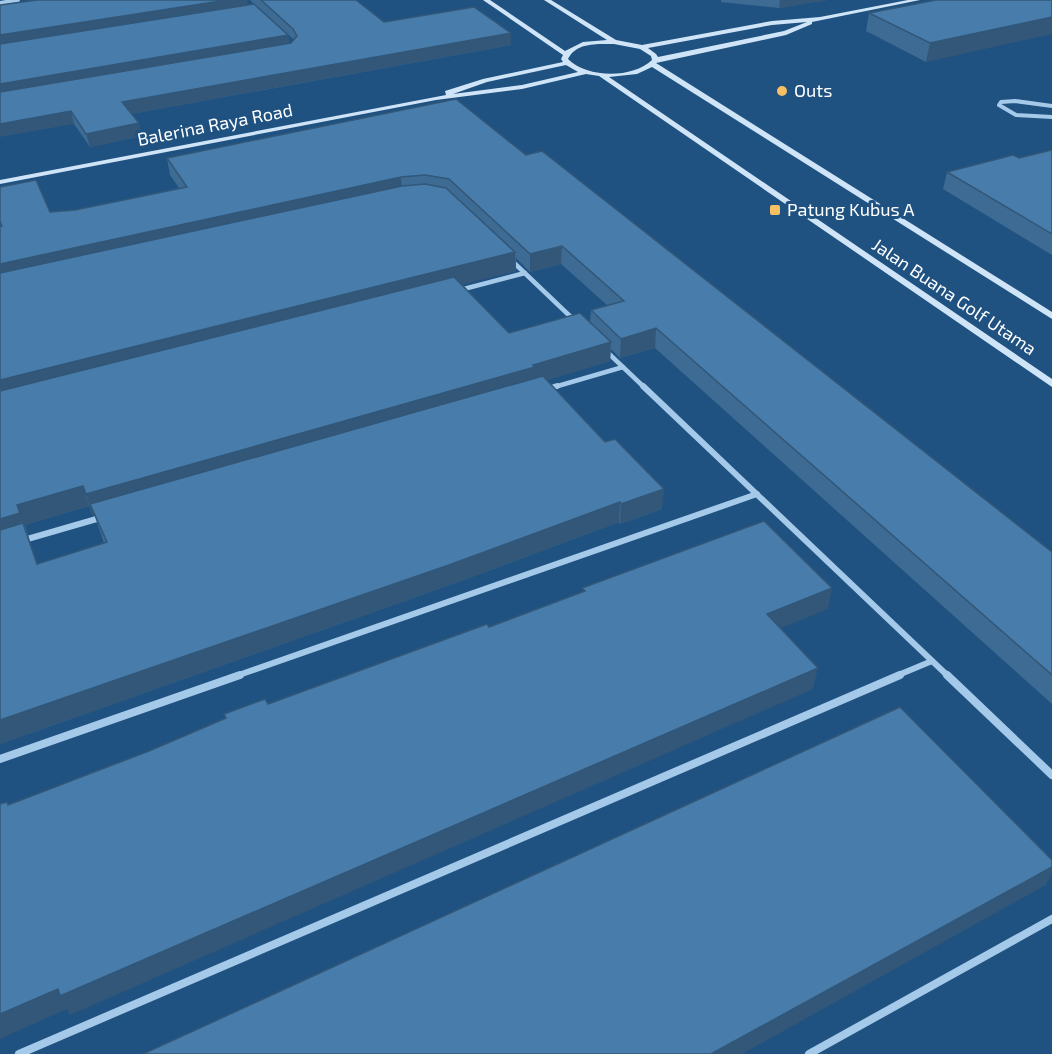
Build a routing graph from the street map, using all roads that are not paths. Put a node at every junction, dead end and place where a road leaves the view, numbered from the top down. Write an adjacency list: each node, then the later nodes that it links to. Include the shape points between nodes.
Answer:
1 (18, 0): 5 (street)
2 (486, 0): 9 (main road)
3 (547, 0): 7 (main road)
4 (917, 0): 6 (main road)
5 (0, 3)
6 (820, 19): 8 (main road, via 772,23); 10 (main road, via 786,33)
7 (614, 42): 8 (main road); 9 (main road, Balerina Raya Road, via 577,46)
8 (642, 47): 10 (main road, Jalan Buana Golf Utama, via 654,55)
9 (566, 59): 11 (main road); 13 (main road, Balerina Raya Road, via 485,80)
10 (654, 62): 12 (main road, via 646,69 626,74); 20 (main road, Jalan Buana Golf Utama)
11 (586, 72): 12 (main road); 13 (main road, Balerina Raya Road, via 522,87)
12 (600, 74): 24 (main road, Jalan Buana Golf Utama)
13 (436, 98): 16 (main road, Balerina Raya Road)
14 (1052, 106): 15 (street, via 1015,101 999,105 1011,113)
15 (1052, 117)
16 (0, 182)
17 (508, 257): 18 (street)
18 (525, 273): 19 (street); 21 (street)
19 (456, 291)
20 (1052, 316)
21 (582, 328)
22 (599, 344): 23 (street)
23 (623, 367): 25 (street); 26 (street)
24 (1052, 384)
25 (544, 390)
26 (757, 494): 29 (street); 30 (street)
27 (102, 517): 28 (street)
28 (11, 543)
29 (932, 661): 31 (street); 33 (street)
30 (0, 759)
31 (1052, 775)
32 (1052, 919): 34 (street)
33 (19, 1054)
34 (809, 1054)

